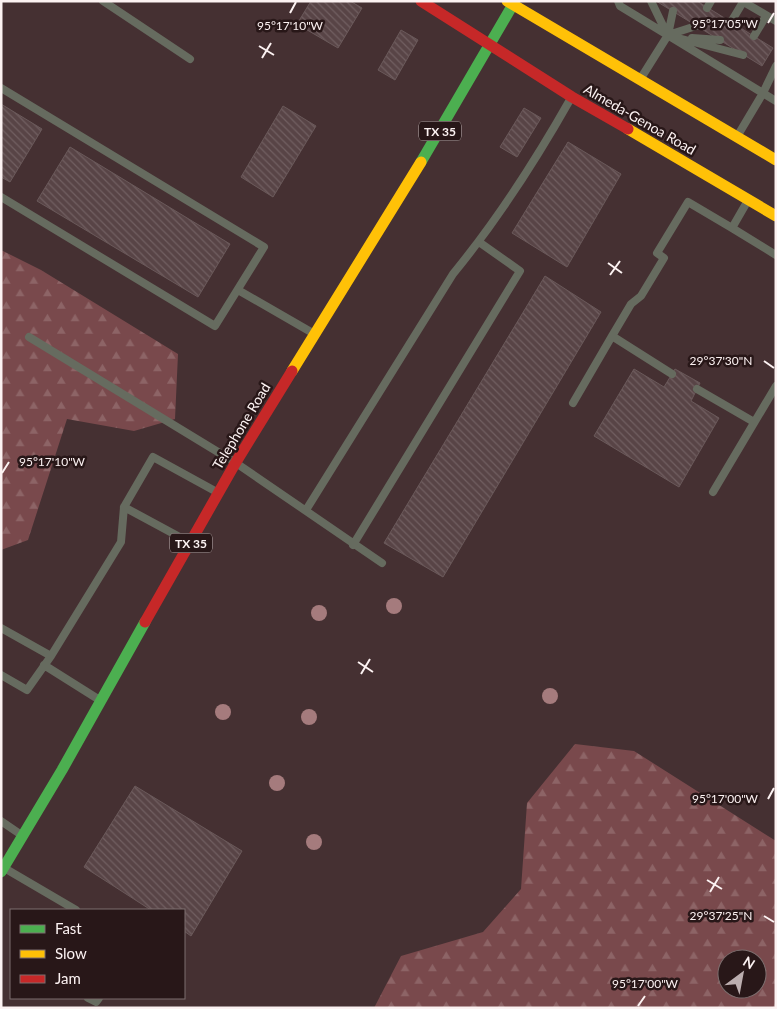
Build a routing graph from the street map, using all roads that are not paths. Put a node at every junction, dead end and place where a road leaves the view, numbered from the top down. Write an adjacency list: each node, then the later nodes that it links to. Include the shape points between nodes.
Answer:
1 (103, 1): 17 (lane)
2 (421, 1): 15 (main road, Almeda-Genoa Road)
3 (618, 1): 12 (lane, via 620,6)
4 (651, 1): 12 (lane)
5 (512, 2): 15 (main road, Telephone Road / TX 35); 19 (main road)
6 (743, 2): 8 (lane); 10 (lane)
7 (672, 11): 12 (lane)
8 (766, 16): 9 (lane); 13 (lane)
9 (776, 21)
10 (731, 22)
11 (696, 26): 12 (lane)
12 (668, 35): 14 (lane); 16 (lane); 19 (lane); 21 (lane)
13 (754, 36)
14 (720, 40)
15 (491, 44): 22 (main road, Almeda-Genoa Road); 33 (main road, Telephone Road / TX 35)
16 (743, 55)
17 (190, 59)
18 (776, 66): 21 (lane)
19 (640, 80): 24 (main road)
20 (1, 88): 32 (lane, via 264,247)
21 (763, 93): 23 (lane); 24 (lane)
22 (572, 97): 27 (main road, Almeda-Genoa Road); 30 (lane)
23 (776, 101)
24 (737, 137): 25 (main road)
25 (776, 160)
26 (1, 197): 32 (lane, via 214,326)
27 (748, 200): 28 (main road, Almeda-Genoa Road); 29 (lane)
28 (776, 216)
29 (732, 228): 31 (lane); 34 (lane, via 688,202 657,253 664,258 642,296 632,304)
30 (479, 242): 45 (lane, via 453,274); 47 (lane, via 520,270)
31 (776, 255)
32 (238, 290): 33 (lane)
33 (315, 334): 41 (main road, Telephone Road / TX 35)
34 (612, 336): 36 (lane); 39 (lane)
35 (29, 337): 41 (lane)
36 (672, 374)
37 (776, 386): 40 (lane)
38 (697, 389): 40 (lane)
39 (573, 403)
40 (754, 422): 42 (lane)
41 (236, 463): 43 (main road, Telephone Road / TX 35); 45 (lane)
42 (712, 492)
43 (219, 493): 44 (lane, via 152,457); 46 (main road, Telephone Road / TX 35)
44 (124, 507): 46 (lane); 50 (lane, via 121,542)
45 (306, 510): 47 (lane)
46 (191, 543): 53 (main road, Telephone Road / TX 35)
47 (353, 545): 48 (lane)
48 (382, 563)
49 (1, 628): 50 (lane)
50 (51, 656): 51 (lane)
51 (44, 665): 52 (lane, via 27,690); 53 (lane)
52 (1, 675)
53 (102, 702): 55 (main road, Telephone Road / TX 35)
54 (1, 821): 55 (lane)
55 (22, 835): 56 (main road, Telephone Road / TX 35)
56 (3, 870): 57 (lane)
57 (67, 908)

